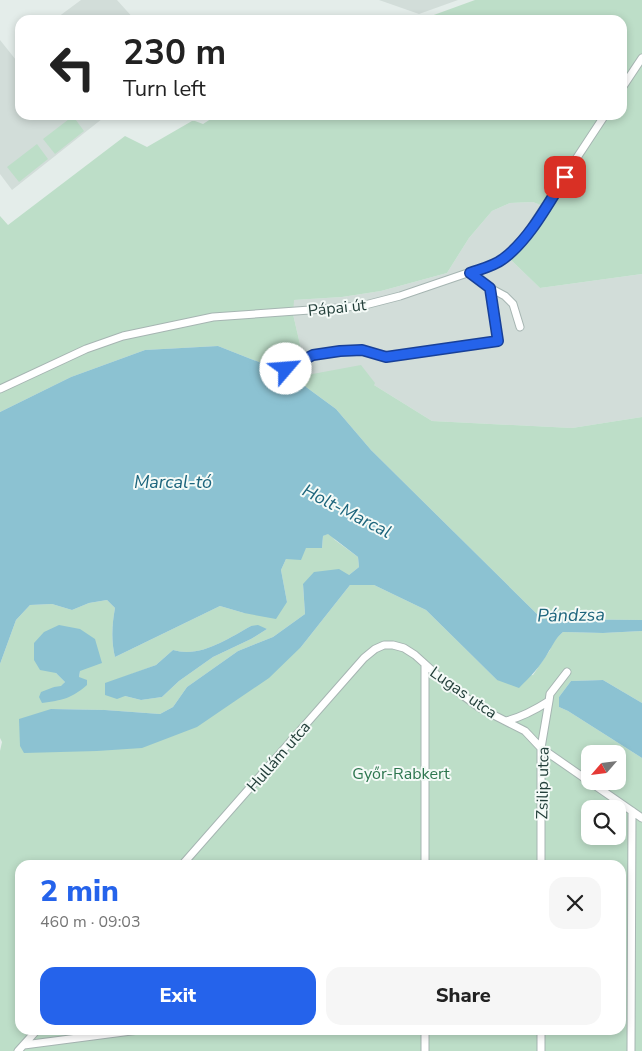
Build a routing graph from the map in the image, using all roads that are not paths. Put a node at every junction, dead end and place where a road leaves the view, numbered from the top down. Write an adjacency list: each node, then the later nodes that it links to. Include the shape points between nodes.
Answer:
1 (642, 58): 2 (street)
2 (627, 80)
3 (602, 120): 4 (street, Pápai út, via 513,251 501,260)
4 (470, 273): 5 (street); 8 (street, Pápai út, via 366,305 213,317 123,336 86,349)
5 (490, 288): 6 (street, via 513,304); 7 (street, via 498,341 386,357 362,350 340,351 313,355)
6 (520, 326)
7 (286, 369)
8 (0, 389)
9 (375, 649): 10 (street, Lugas utca, via 393,645 404,648); 17 (street, Hullám utca)
10 (425, 665): 13 (street, Lugas utca, via 474,704); 18 (street)
11 (567, 672): 12 (street, via 550,694)
12 (549, 702): 13 (street, Lugas utca, via 520,718); 14 (street, Zsilip utca)
13 (505, 721): 14 (street, via 525,731)
14 (541, 748): 15 (street); 19 (street, Zsilip utca)
15 (632, 811): 16 (street); 28 (street)
16 (642, 818)
17 (186, 860)
18 (425, 860)
19 (541, 860)
20 (33, 1035): 24 (street)
21 (101, 1035): 24 (street)
22 (425, 1035): 26 (street)
23 (541, 1035): 27 (street)
24 (24, 1045): 25 (street)
25 (18, 1051)
26 (425, 1051)
27 (541, 1051)
28 (631, 1051)

